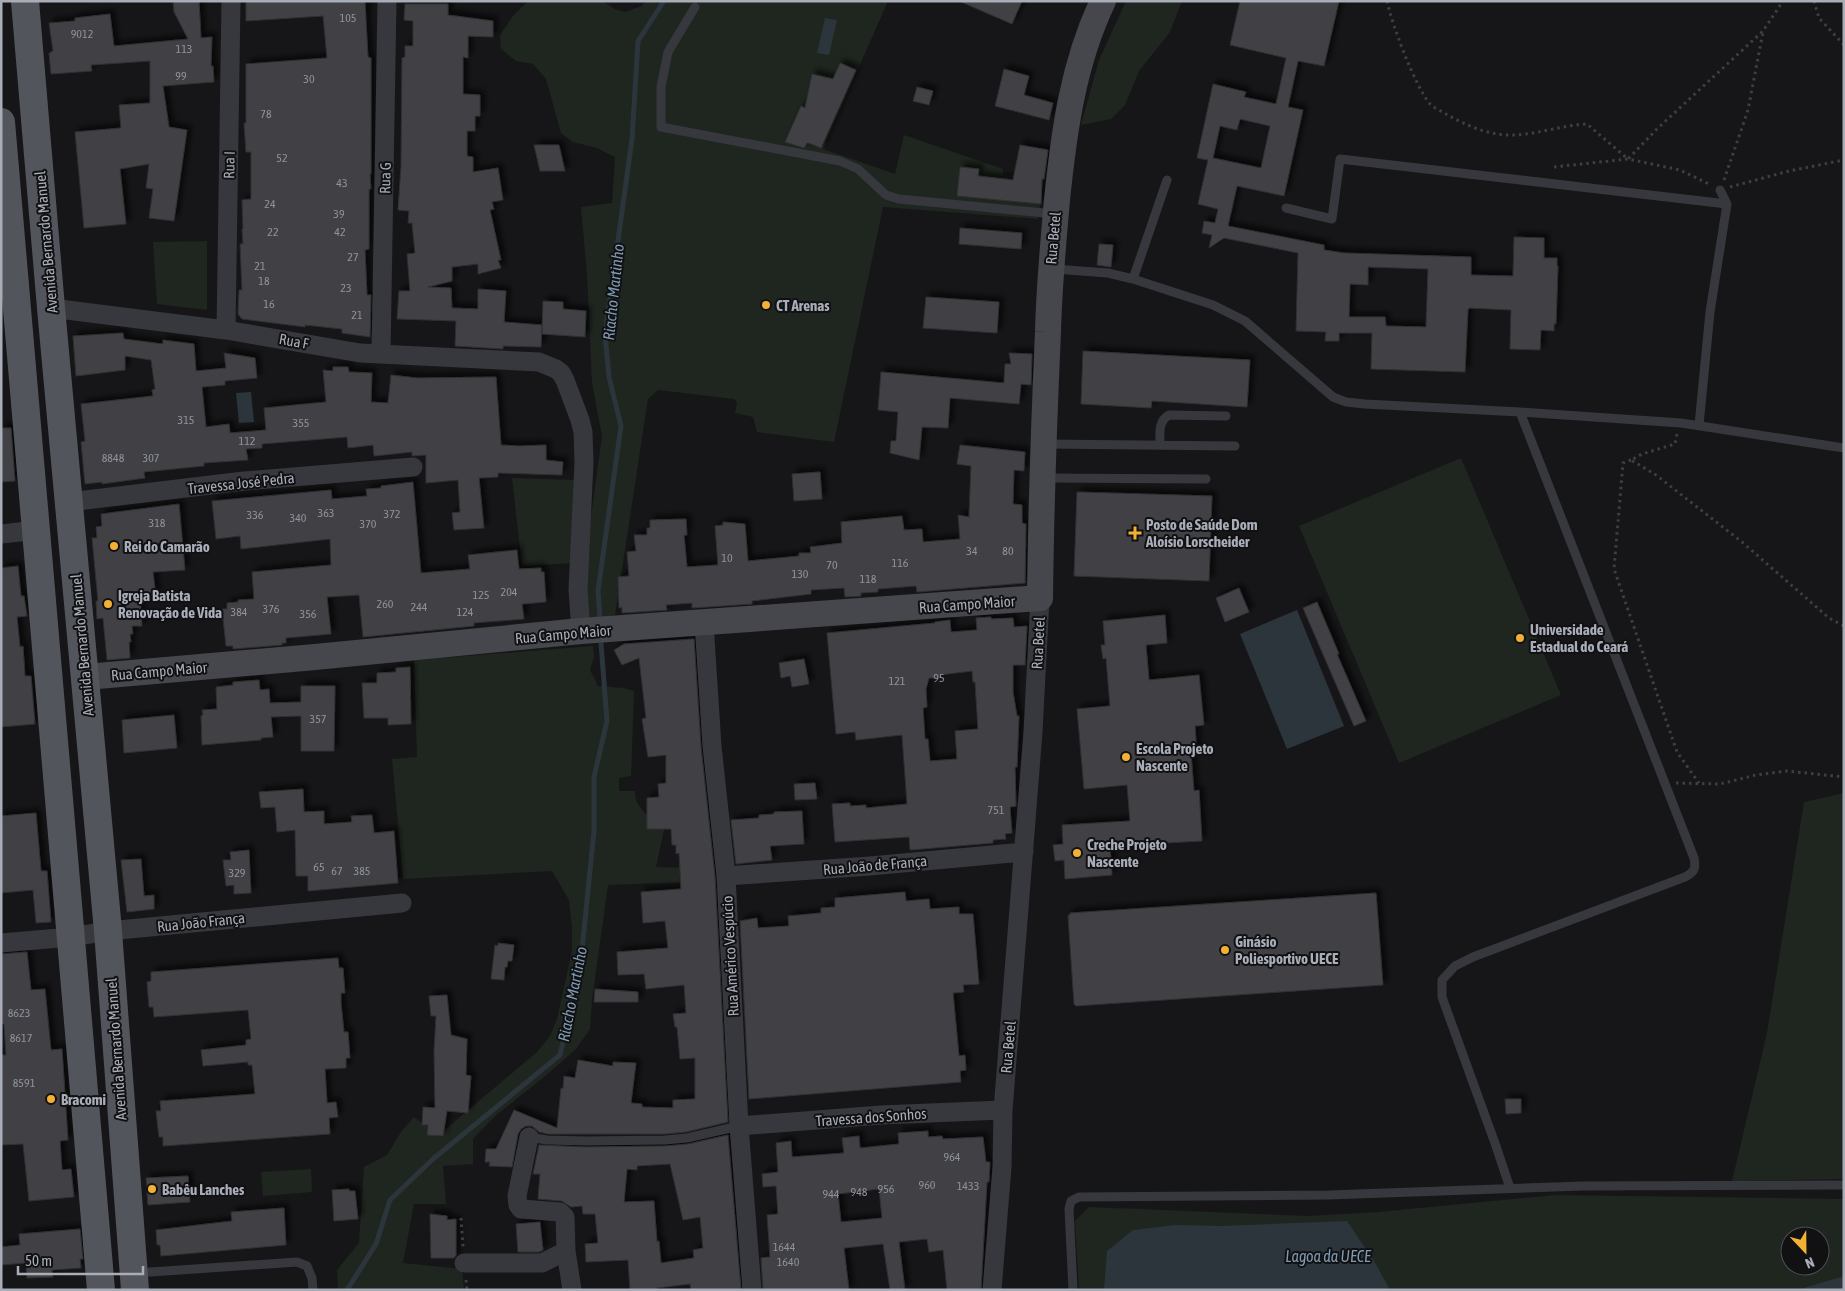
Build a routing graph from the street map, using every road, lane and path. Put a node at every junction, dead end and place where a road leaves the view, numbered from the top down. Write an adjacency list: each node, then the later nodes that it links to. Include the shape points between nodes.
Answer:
1 (25, 1): 23 (main road, Avenida Bernardo Manuel)
2 (231, 1): 24 (street, Rua I)
3 (388, 1): 25 (street, Rua G)
4 (1103, 1): 20 (street, Rua Betel, via 1074,81)
5 (1387, 1): 13 (path, via 1412,69 1431,106 1470,127 1493,134 1515,135 1587,124)
6 (1783, 1): 9 (path)
7 (1814, 1): 10 (path, via 1819,18)
8 (695, 8): 20 (lane, via 668,52 661,87 661,127 840,161 858,169 886,195 899,198)
9 (1763, 31): 13 (path); 17 (path, via 1748,110)
10 (1844, 45)
11 (1, 122): 12 (main road)
12 (2, 128): 39 (main road)
13 (1628, 159): 15 (path); 17 (path, via 1680,170)
14 (1844, 160): 17 (path)
15 (1554, 167)
16 (1167, 180): 22 (lane)
17 (1720, 190): 18 (lane)
18 (1727, 204): 19 (lane, via 1340,159 1332,219); 29 (lane, via 1710,312)
19 (1286, 208)
20 (1056, 214): 21 (street, Rua Betel)
21 (1050, 269): 22 (lane, via 1108,273); 30 (street, Rua Betel)
22 (1133, 279): 26 (lane, via 1213,305 1245,321 1333,397 1346,402)
23 (51, 308): 24 (street, Rua F); 38 (main road, Avenida Bernardo Manuel)
24 (226, 330): 25 (street, Rua F)
25 (381, 354): 44 (street, Rua F, via 539,362 561,373 583,432 578,590)
26 (1520, 412): 28 (lane); 47 (lane)
27 (1226, 416): 31 (lane, via 1164,418)
28 (1680, 423): 29 (lane); 34 (path, via 1674,444)
29 (1700, 425): 33 (lane)
30 (1043, 444): 31 (lane); 36 (street, Rua Betel)
31 (1160, 444): 32 (lane)
32 (1235, 446)
33 (1844, 448)
34 (1631, 460): 43 (path, via 1664,481 1742,542 1829,618); 48 (path, via 1623,463 1614,570 1678,752)
35 (413, 467): 38 (street, Travessa José Pedra, via 244,481)
36 (1042, 478): 37 (lane); 41 (street, Rua Betel)
37 (1206, 479)
38 (68, 502): 45 (main road, Avenida Bernardo Manuel)
39 (37, 530): 40 (street); 53 (main road)
40 (1, 534)
41 (1040, 598): 42 (street, Rua Campo Maior); 49 (street, Rua Betel)
42 (704, 624): 44 (street, Rua Campo Maior); 50 (street, Rua Américo Vespúcio, via 712,746)
43 (1844, 626)
44 (581, 632): 45 (street, Rua Campo Maior)
45 (86, 677): 52 (main road, Avenida Bernardo Manuel)
46 (1844, 777): 48 (path, via 1786,771 1720,784)
47 (1665, 782): 48 (path); 61 (lane, via 1694,858 1696,867 1693,873 1473,957 1455,966 1442,980 1442,997)
48 (1699, 783)
49 (1024, 852): 50 (street, Rua João de França); 57 (street, Rua Betel)
50 (726, 876): 58 (street, Rua Américo Vespúcio)
51 (402, 903): 52 (street, Rua João França)
52 (108, 931): 53 (street, Rua João França); 55 (main road, Avenida Bernardo Manuel)
53 (71, 938): 54 (street, Rua João França); 56 (main road)
54 (1, 943)
55 (118, 1080): 56 (main road); 64 (main road, Avenida Bernardo Manuel)
56 (84, 1083): 65 (main road)
57 (1003, 1110): 58 (street, Travessa dos Sonhos); 69 (street, Rua Betel)
58 (739, 1126): 59 (lane, via 665,1140 586,1141); 68 (street, Rua Américo Vespúcio)
59 (529, 1137): 62 (street, via 518,1205 521,1209 560,1212 566,1220)
60 (1844, 1185): 61 (lane)
61 (1510, 1188): 70 (lane, via 1329,1195 1079,1197 1071,1201 1069,1209)
62 (566, 1251): 63 (street, via 542,1263); 67 (street)
63 (464, 1263)
64 (135, 1282): 66 (lane, via 297,1262 307,1266)
65 (101, 1290)
66 (313, 1290)
67 (572, 1290)
68 (752, 1290)
69 (992, 1290)
70 (1073, 1290)

